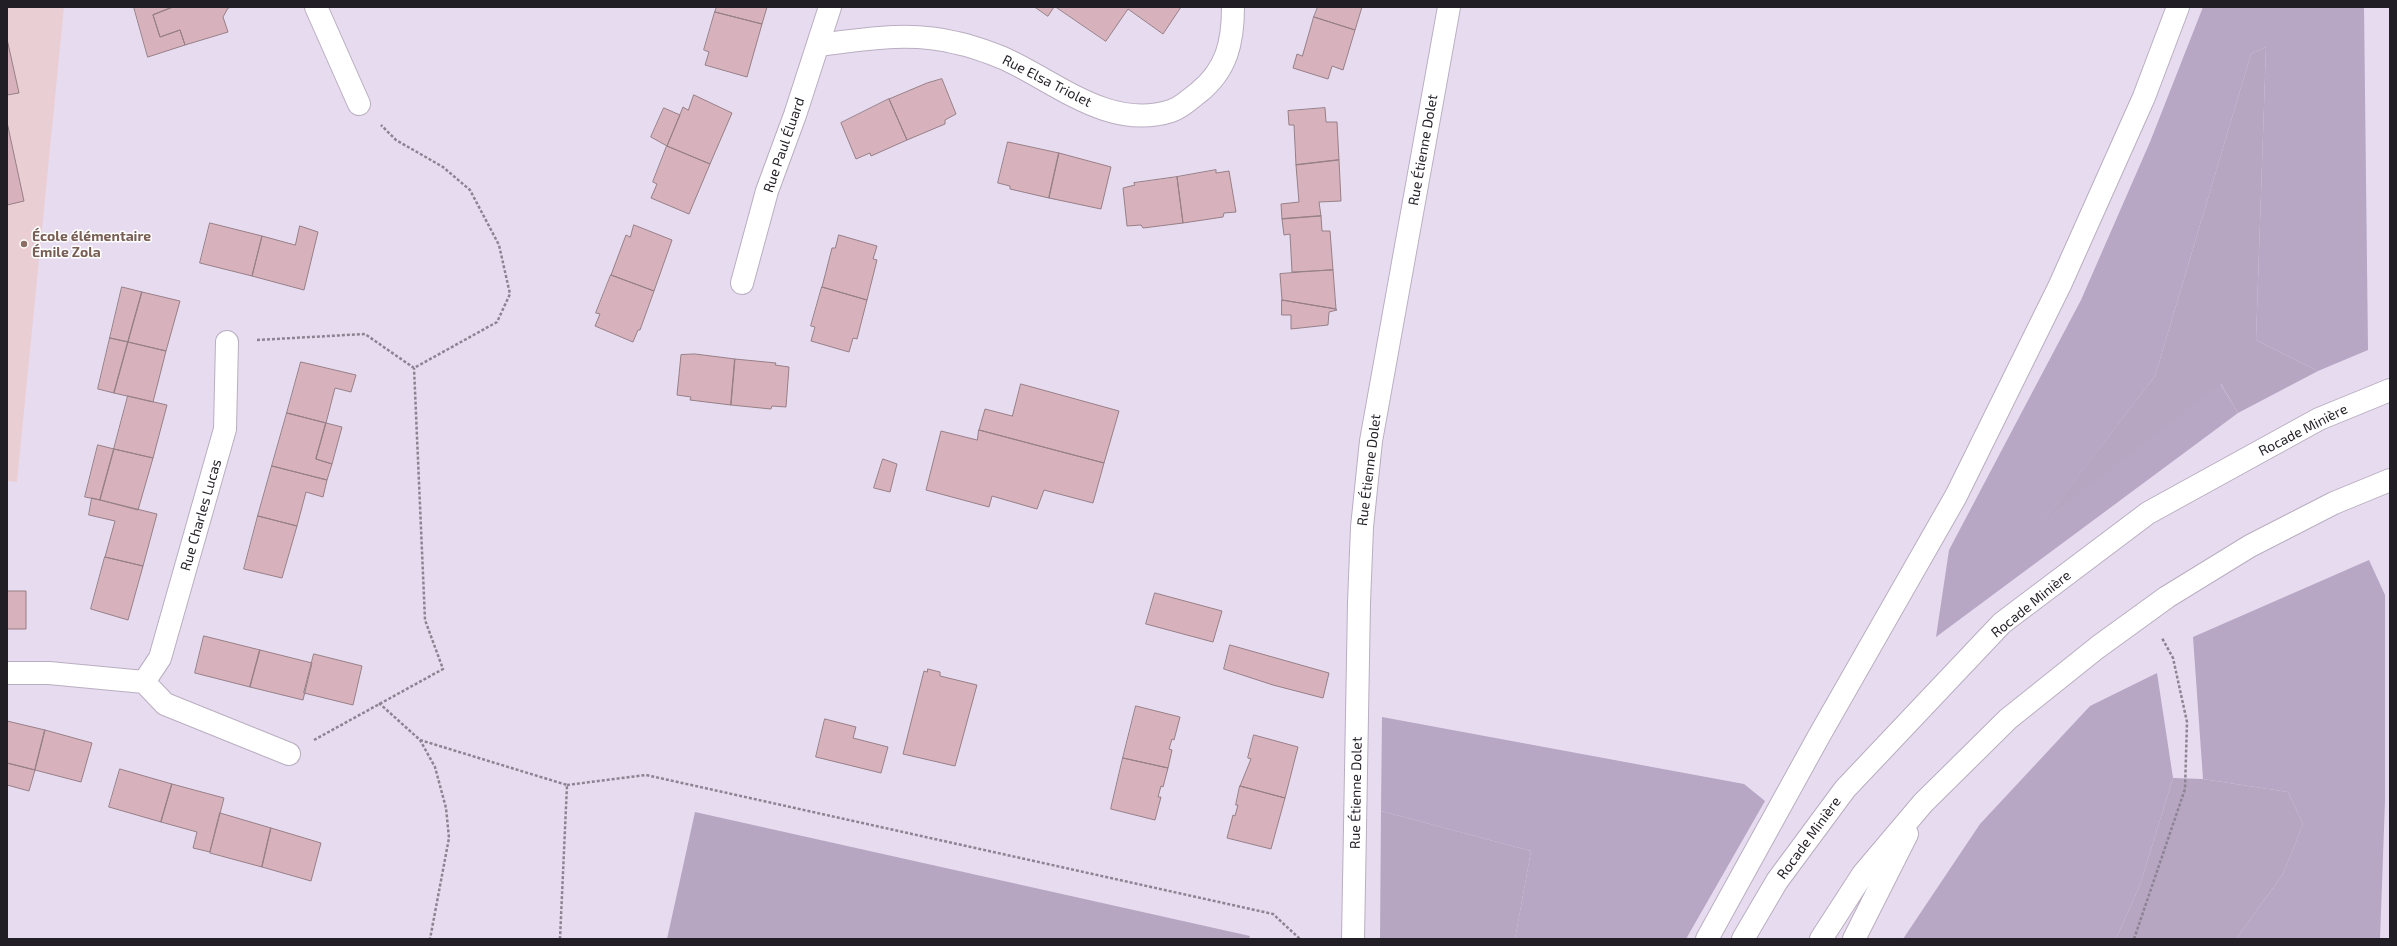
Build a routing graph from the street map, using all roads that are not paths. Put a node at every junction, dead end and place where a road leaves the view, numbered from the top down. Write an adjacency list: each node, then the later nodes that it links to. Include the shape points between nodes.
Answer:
1 (316, 7): 7 (main road)
2 (830, 7): 6 (main road, Rue Paul Éluard)
3 (1233, 7): 6 (main road, Rue Elsa Triolet, via 1233,31 1226,59 1212,81 1187,102 1171,111 1144,115 1119,113 1080,101 1003,58 928,36 882,37)
4 (1448, 7): 16 (main road, Rue Étienne Dolet, via 1370,449 1362,527)
5 (2178, 7): 17 (main road, via 2144,97 2063,278 1956,496)
6 (819, 45): 8 (main road, Rue Paul Éluard, via 767,191)
7 (359, 104)
8 (742, 283)
9 (227, 342): 13 (main road, Rue Charles Lucas, via 225,429 160,658)
10 (2390, 390): 18 (main road, Rocade Minière, via 2319,419 2148,513 2002,623 1845,789 1777,881)
11 (2390, 480): 15 (main road, via 2334,502 2250,546 2167,596 2008,719)
12 (7, 673): 13 (main road, via 49,673)
13 (144, 682): 14 (main road, via 165,704)
14 (290, 754)
15 (1923, 803): 19 (main road, via 1862,874); 20 (main road)
16 (1353, 939)
17 (1707, 939)
18 (1743, 939)
19 (1821, 939)
20 (1854, 939)

